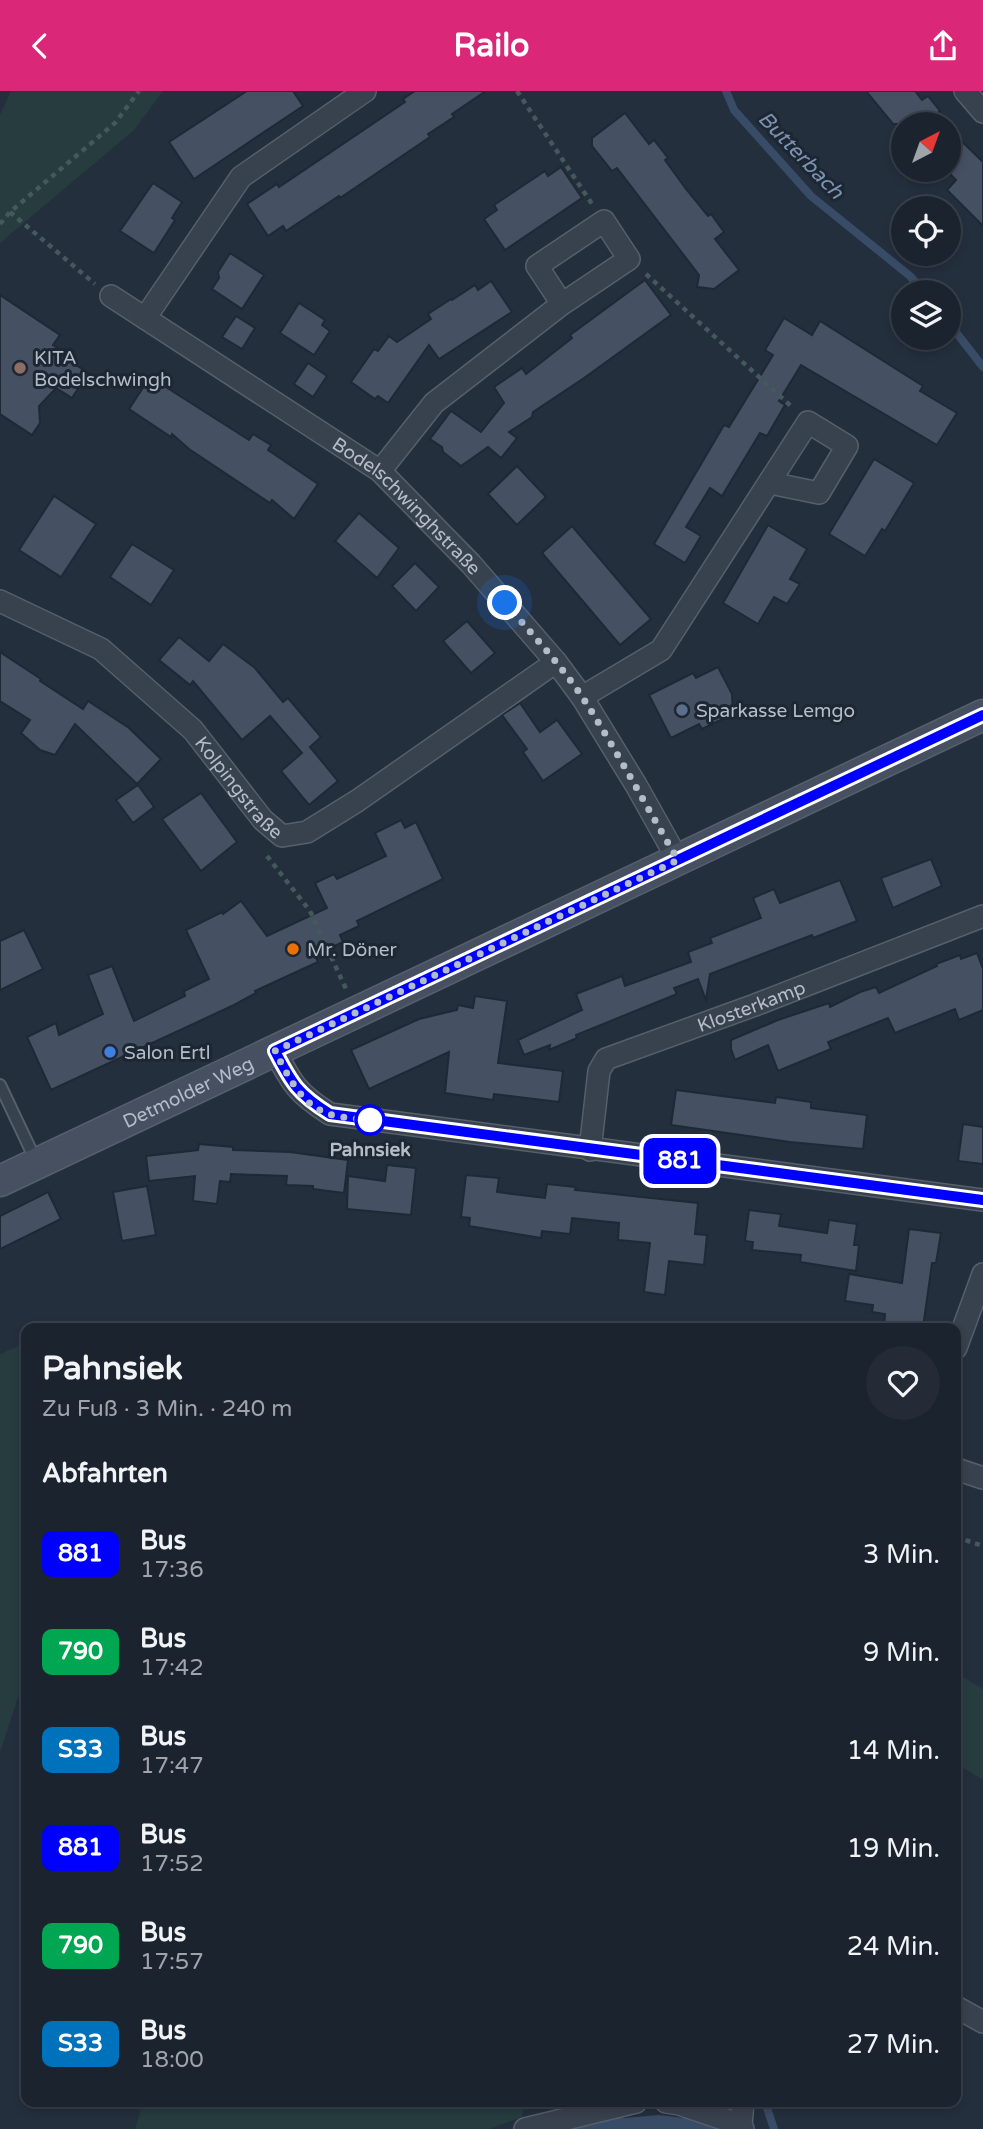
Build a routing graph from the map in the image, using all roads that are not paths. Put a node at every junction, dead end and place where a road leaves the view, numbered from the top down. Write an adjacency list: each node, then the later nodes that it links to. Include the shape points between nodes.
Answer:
1 (365, 91): 6 (street, via 241,177)
2 (965, 91): 3 (street)
3 (983, 111)
4 (111, 296): 6 (street, Bodelschwinghstraße)
5 (562, 304): 5 (street, via 629,260 604,222 537,266); 7 (street, via 434,403)
6 (145, 319): 7 (street, Bodelschwinghstraße)
7 (380, 471): 10 (street, Bodelschwinghstraße, via 471,564)
8 (770, 483): 8 (street, via 808,422 847,446 818,493); 11 (street, via 661,650)
9 (0, 601): 10 (street, Kolpingstraße, via 101,649 193,730 263,820 282,836 307,832 356,801)
10 (556, 662): 11 (street, Bodelschwinghstraße)
11 (582, 697): 13 (street, Bodelschwinghstraße)
12 (983, 715): 13 (street, Detmolder Weg)
13 (678, 860): 15 (street, Detmolder Weg)
14 (983, 916): 17 (street, Klosterkamp, via 606,1059 599,1071)
15 (275, 1051): 17 (street, via 296,1090 330,1114); 18 (street, Detmolder Weg)
16 (0, 1085): 18 (lane)
17 (590, 1150): 20 (street)
18 (37, 1163): 19 (street, Detmolder Weg)
19 (0, 1181)
20 (983, 1199)
21 (983, 1274): 22 (street)
22 (961, 1334)
23 (961, 1471): 24 (street)
24 (983, 1478)
25 (961, 2010): 26 (street)
26 (983, 2022)
27 (615, 2107): 31 (street)
28 (687, 2107): 30 (street)
29 (743, 2107): 30 (street)
30 (742, 2127)
31 (525, 2129)

